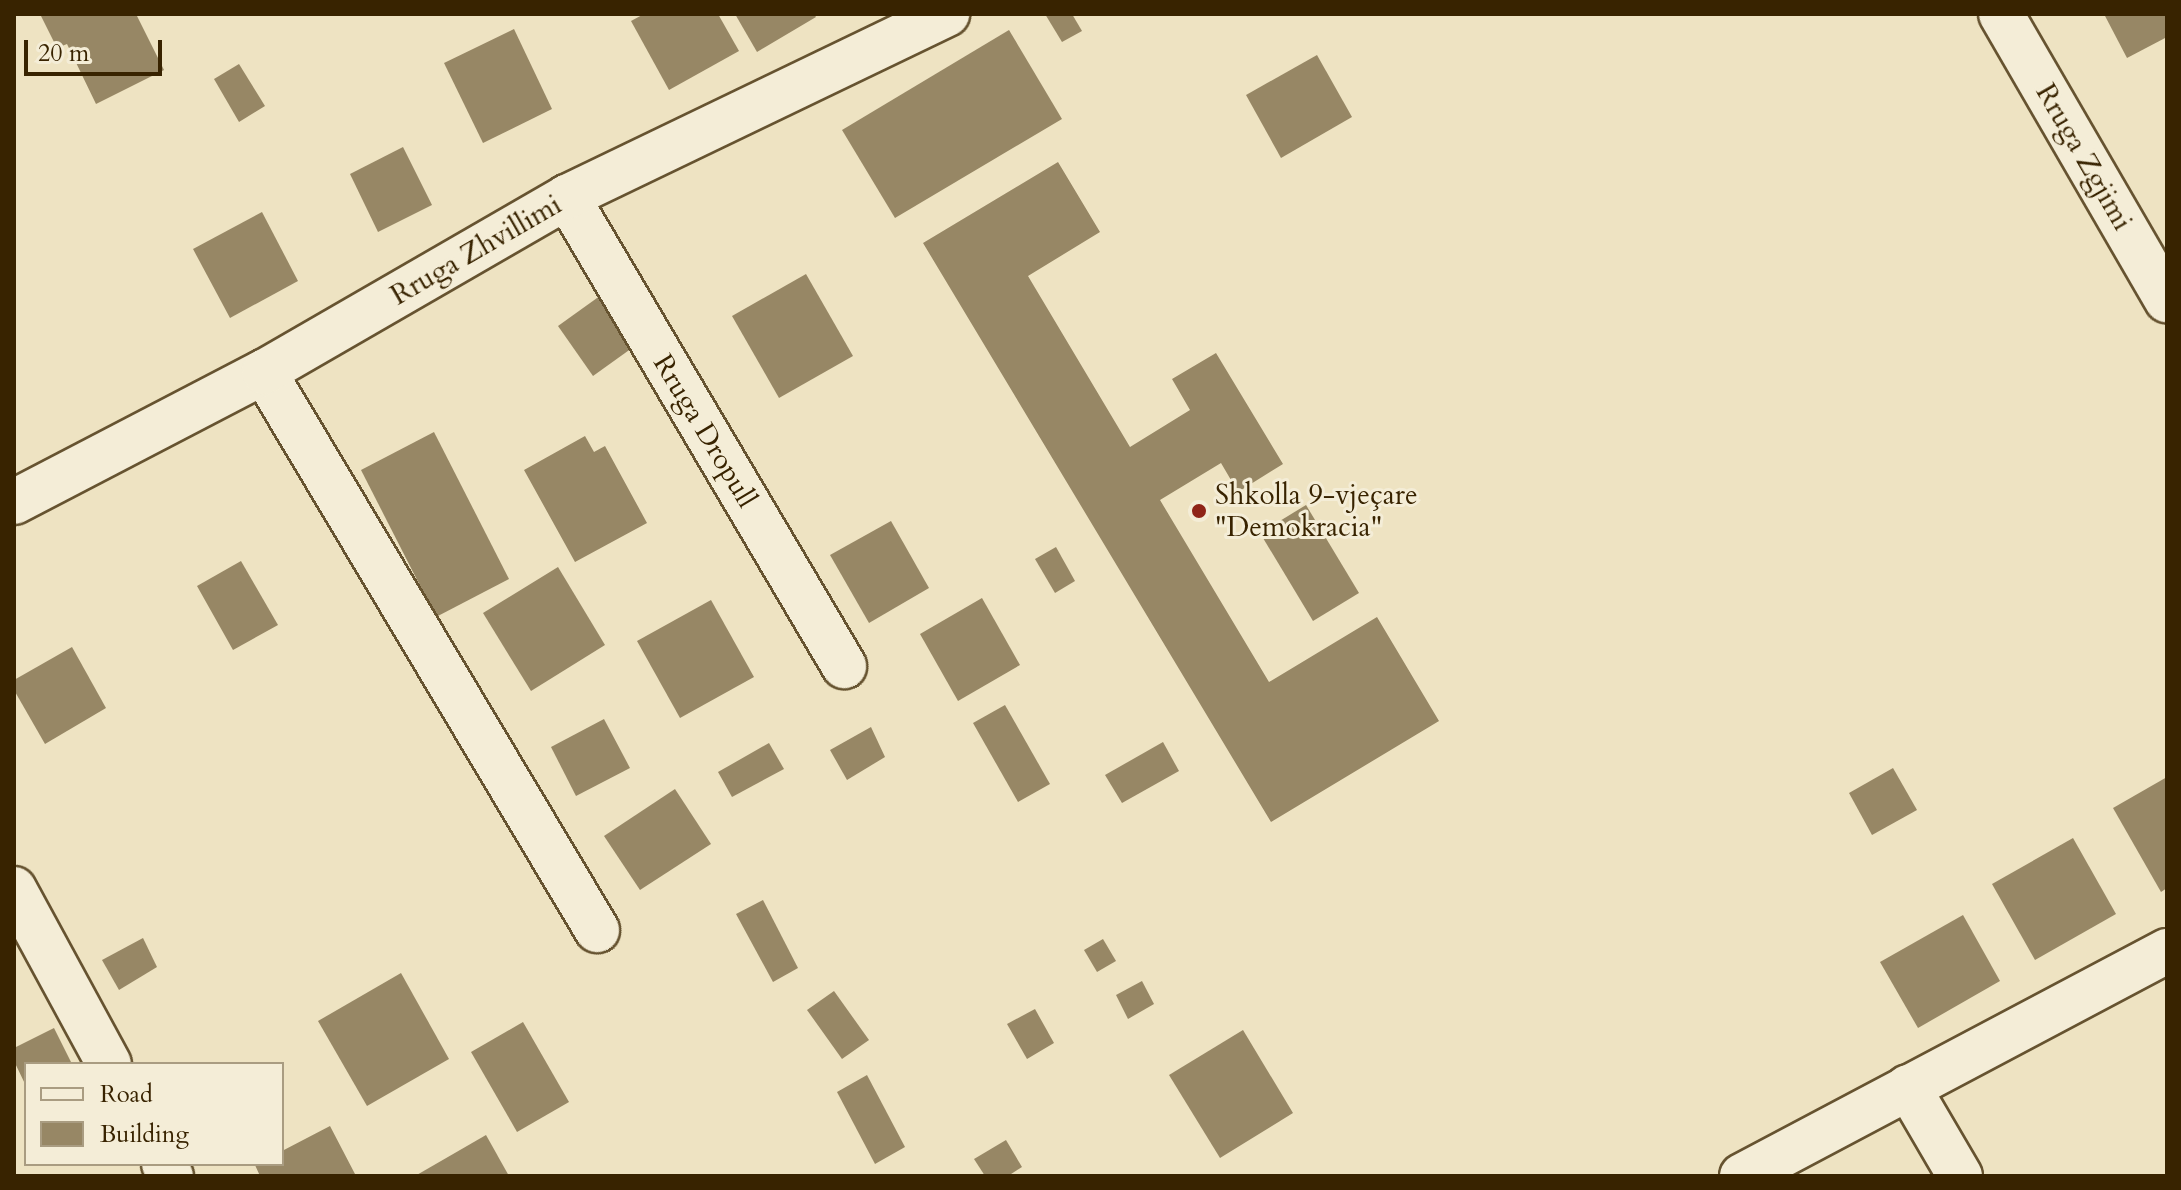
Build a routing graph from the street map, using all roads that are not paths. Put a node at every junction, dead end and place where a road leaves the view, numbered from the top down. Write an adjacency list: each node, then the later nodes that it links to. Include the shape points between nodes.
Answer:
1 (2001, 14): 4 (street, Rruga Zgjimi)
2 (922, 20): 3 (street, Rruga Zhvillimi)
3 (567, 197): 5 (street, Rruga Zhvillimi); 7 (street, Rruga Dropull)
4 (2163, 284)
5 (264, 372): 6 (street, Rruga Zhvillimi); 9 (street)
6 (14, 502)
7 (844, 666)
8 (14, 889): 11 (street)
9 (597, 930)
10 (2167, 951): 12 (street)
11 (108, 1062)
12 (1908, 1087): 13 (street); 15 (street)
13 (1793, 1163): 14 (street)
14 (1742, 1176)
15 (1960, 1176)

